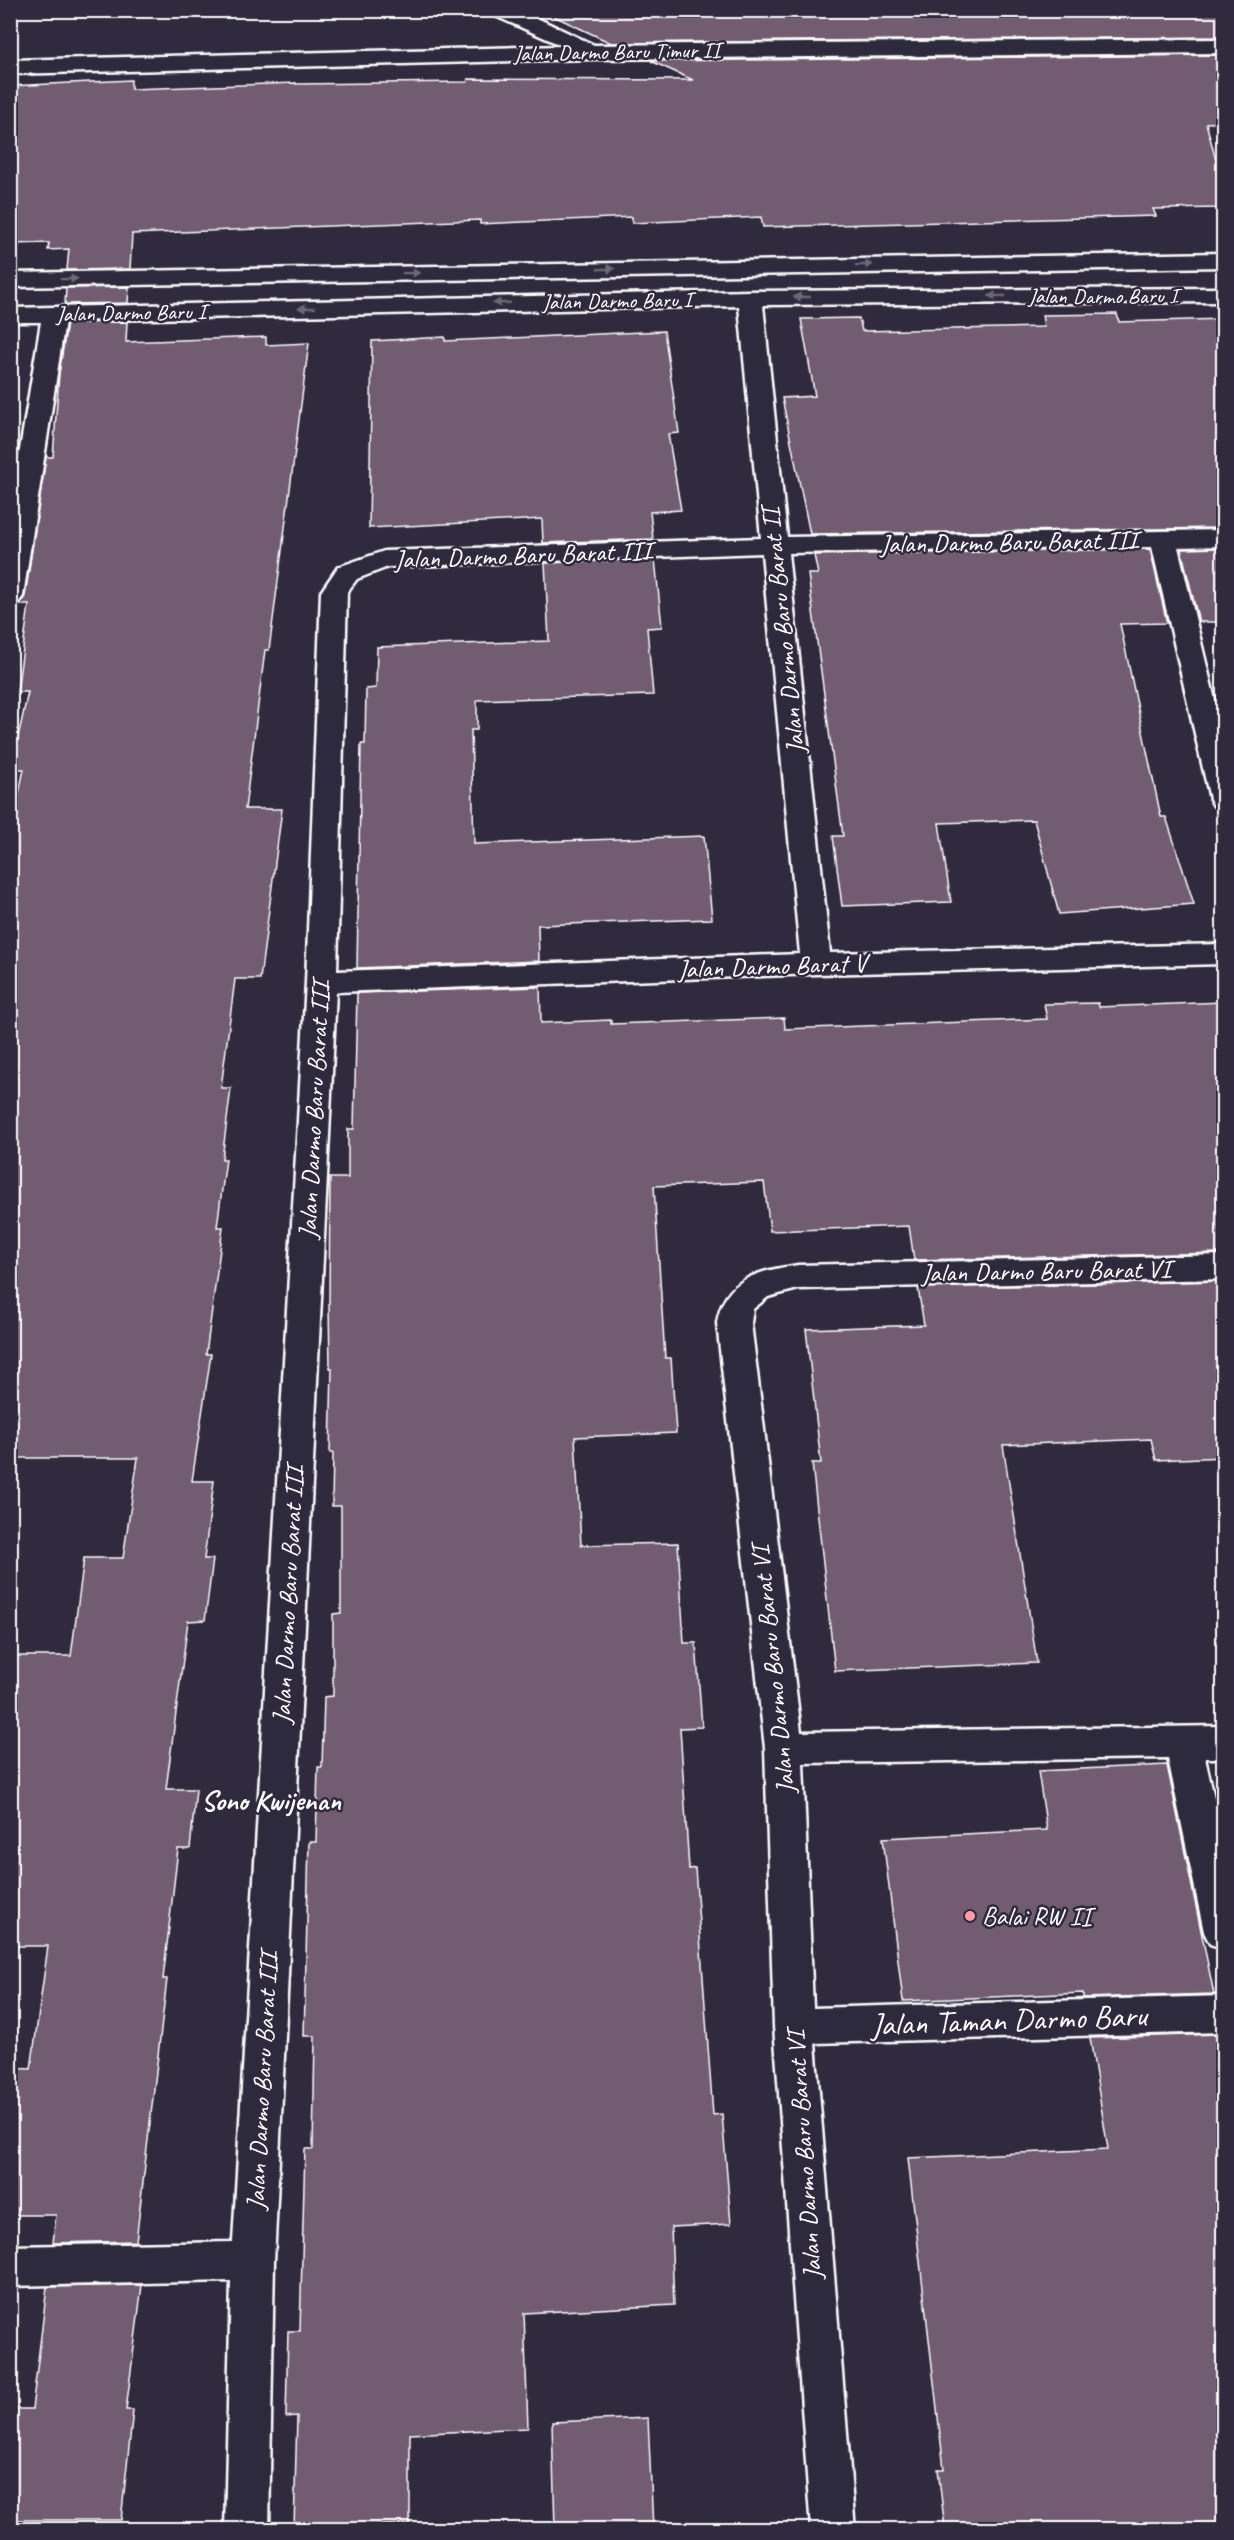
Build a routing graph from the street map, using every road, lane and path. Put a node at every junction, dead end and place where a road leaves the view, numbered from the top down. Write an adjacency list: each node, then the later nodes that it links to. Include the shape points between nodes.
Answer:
1 (501, 10): 3 (street)
2 (1224, 46): 3 (street, Jalan Darmo Baru Timur II)
3 (593, 52): 4 (street, Jalan Darmo Baru Timur II)
4 (10, 67)
5 (1224, 260): 6 (street, Jalan Darmo Baru I, one-way to 5)
6 (367, 274): 7 (street, Jalan Darmo Baru I, one-way to 6); 10 (street)
7 (10, 280)
8 (1224, 295): 9 (street, Jalan Darmo Baru I, one-way to 9)
9 (750, 298): 10 (street, Jalan Darmo Baru I, one-way to 10); 15 (street, Jalan Darmo Baru Barat II)
10 (361, 307): 12 (street, Jalan Darmo Baru I, one-way to 12)
11 (10, 315): 12 (street, Jalan Darmo Baru I)
12 (54, 315): 16 (street)
13 (1224, 538): 14 (street, Jalan Darmo Baru Barat III)
14 (1163, 539): 15 (street, Jalan Darmo Baru Barat III); 18 (street)
15 (775, 545): 20 (street, Jalan Darmo Baru Barat II); 21 (street, Jalan Darmo Baru Barat III, via 384,559 347,573 334,592)
16 (14, 553): 17 (street)
17 (10, 596)
18 (1224, 799)
19 (1224, 954): 20 (street, Jalan Darmo Barat V)
20 (816, 964): 21 (street, Jalan Darmo Barat V)
21 (321, 982): 29 (street, Jalan Darmo Baru Barat III)
22 (1224, 1267): 25 (street, Jalan Darmo Baru Barat VI, via 798,1277 764,1285 737,1305 734,1323)
23 (1183, 1742): 24 (street); 25 (street); 26 (street)
24 (1224, 1742)
25 (784, 1748): 28 (street, Jalan Darmo Baru Barat VI)
26 (1224, 1932)
27 (1224, 2014): 28 (street, Jalan Taman Darmo Baru)
28 (794, 2026): 32 (street, Jalan Darmo Baru Barat VI)
29 (253, 2261): 30 (street); 31 (street, Jalan Darmo Baru Barat III)
30 (10, 2266)
31 (247, 2529)
32 (832, 2529)

